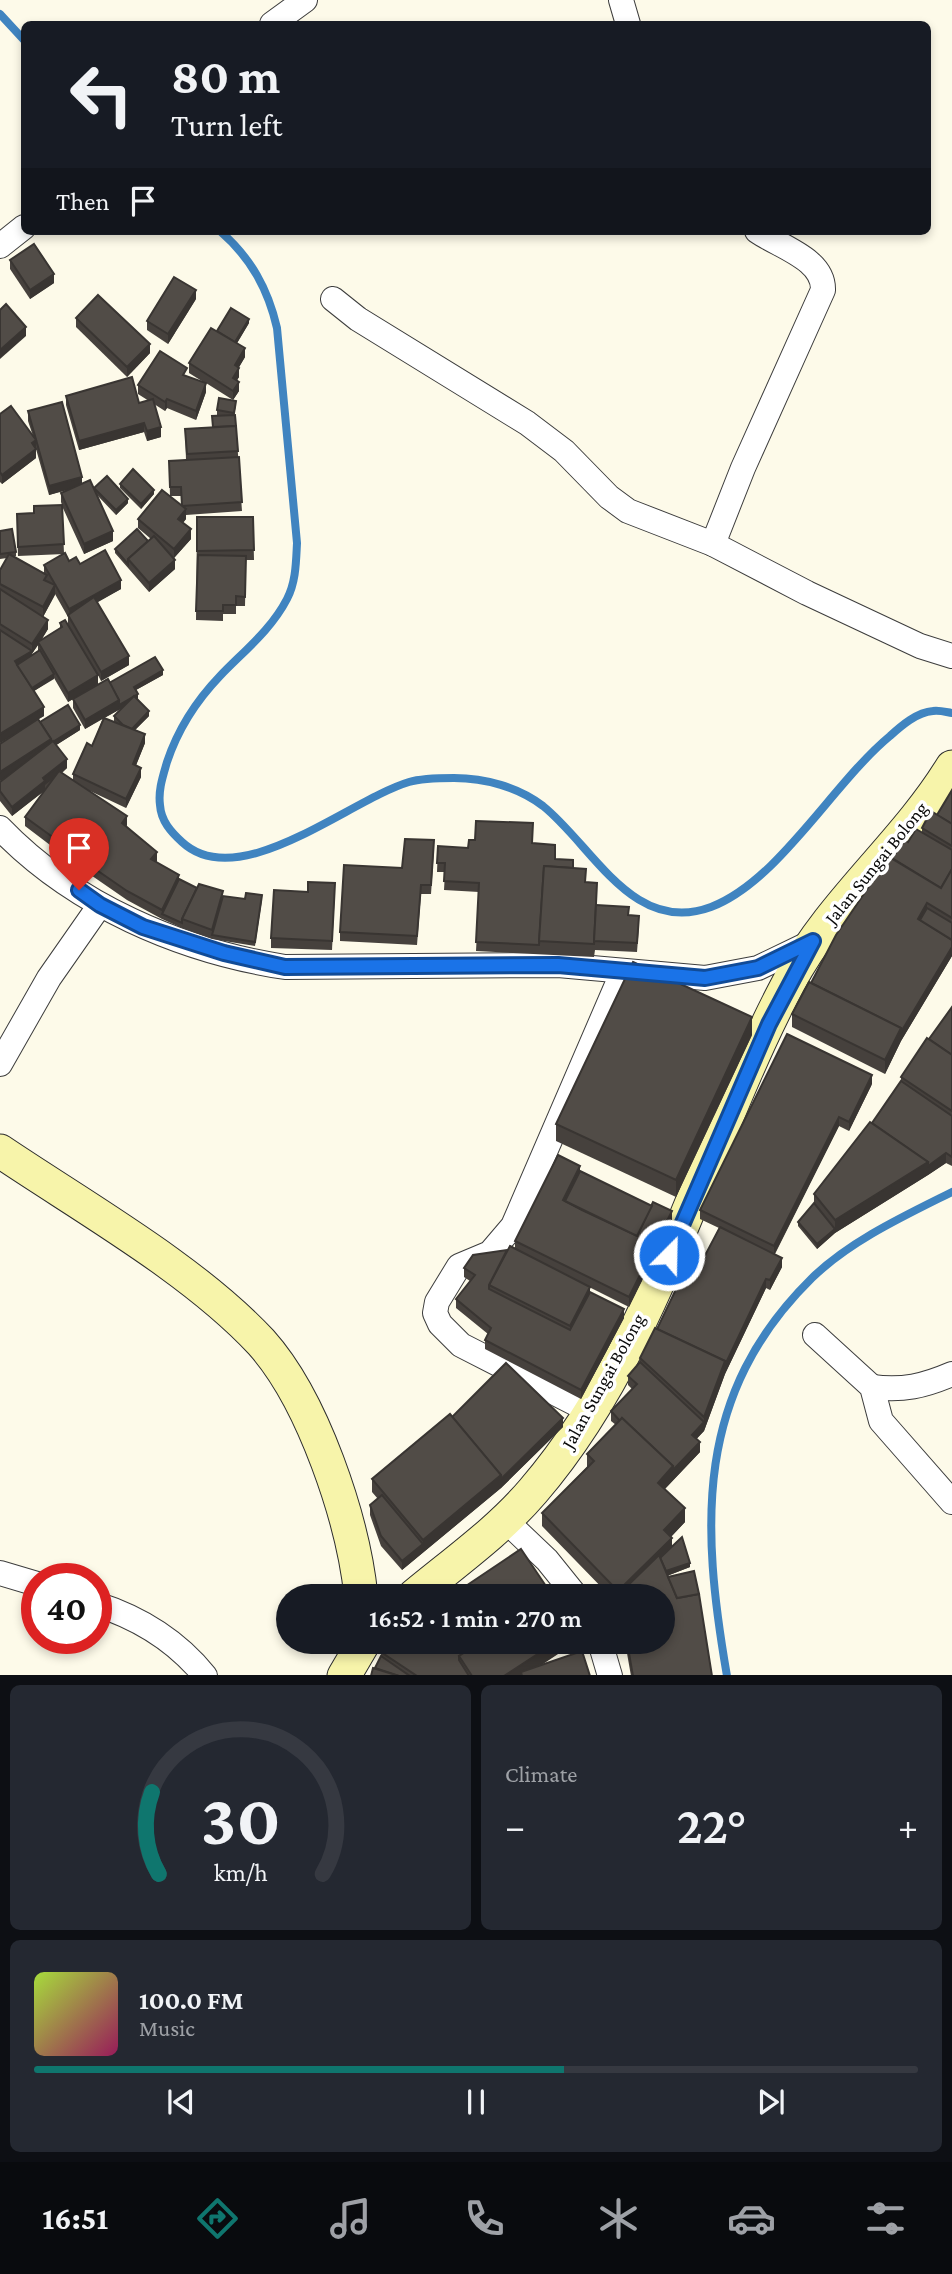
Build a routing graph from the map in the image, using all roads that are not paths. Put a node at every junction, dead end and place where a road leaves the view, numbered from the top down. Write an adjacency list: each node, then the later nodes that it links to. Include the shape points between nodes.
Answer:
1 (304, 0): 3 (street)
2 (621, 0): 4 (street)
3 (276, 21)
4 (627, 21)
5 (21, 229): 7 (street)
6 (763, 235): 9 (street, via 818,269 823,290)
7 (0, 246)
8 (333, 299): 9 (street, via 527,423 628,511)
9 (713, 544): 10 (street, via 920,646)
10 (952, 656)
11 (952, 767): 14 (street, Jalan Sungai Bolong)
12 (0, 828): 13 (street)
13 (100, 905): 15 (street, via 173,937 285,967 546,965); 16 (street, via 49,978)
14 (813, 941): 15 (street, via 770,964 730,974 687,978); 21 (street, Jalan Sungai Bolong, via 769,1024 669,1255)
15 (623, 971): 21 (street, via 513,1226 490,1253 459,1266 436,1302 435,1313 461,1345)
16 (0, 1064)
17 (0, 1151): 26 (street, via 187,1277 262,1343 309,1418 349,1528)
18 (815, 1335): 20 (street)
19 (952, 1374): 20 (street, via 908,1389)
20 (872, 1387): 22 (street, via 881,1421)
21 (590, 1411): 23 (street, Jalan Sungai Bolong, via 559,1459)
22 (952, 1502)
23 (505, 1520): 27 (street, Jalan Sungai Bolong); 28 (street)
24 (0, 1573): 25 (street)
25 (21, 1579)
26 (359, 1584)
27 (428, 1584)
28 (566, 1584)
29 (112, 1610): 32 (street, via 142,1621 168,1639)
30 (355, 1654): 33 (street)
31 (604, 1654): 34 (street)
32 (205, 1675)
33 (344, 1675)
34 (610, 1675)

